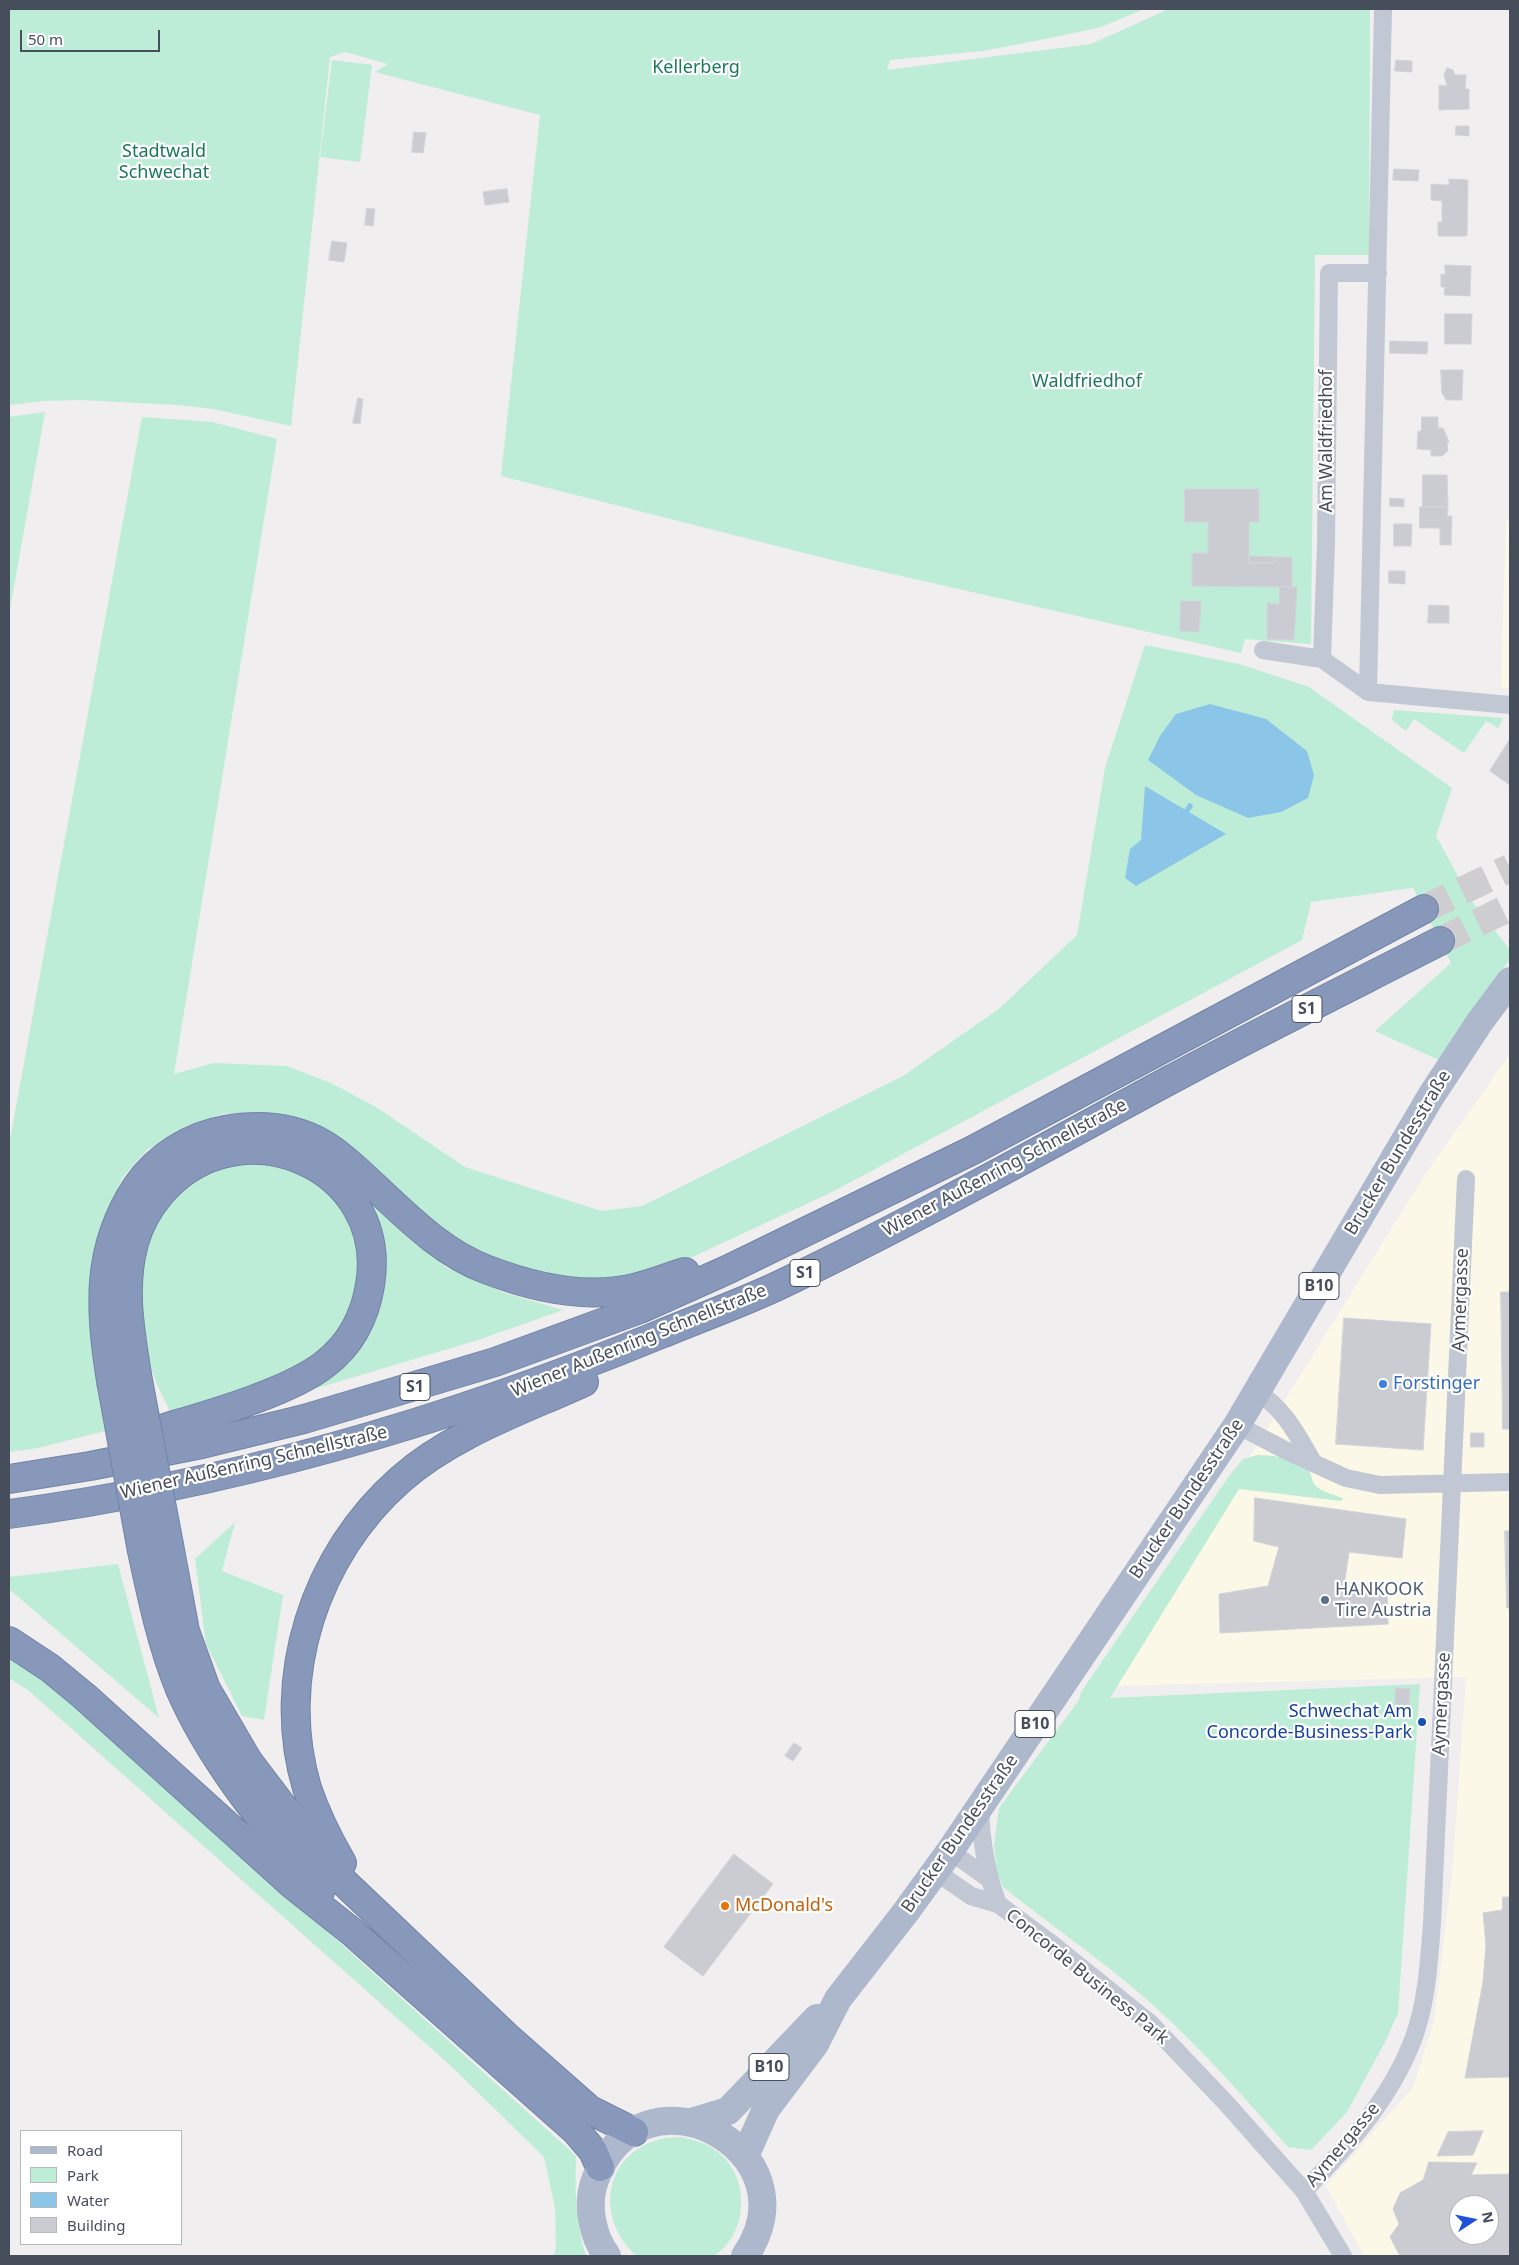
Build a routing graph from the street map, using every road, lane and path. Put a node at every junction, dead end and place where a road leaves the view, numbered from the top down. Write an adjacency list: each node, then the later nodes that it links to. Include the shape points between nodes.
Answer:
1 (1383, 9): 2 (street)
2 (1378, 273): 4 (street, Am Waldfriedhof, via 1328,273); 5 (street)
3 (1263, 650): 4 (street)
4 (1322, 659): 5 (street)
5 (1368, 692): 6 (street)
6 (1510, 705)
7 (1424, 909): 11 (highway, Wiener Außenring Schnellstraße / S1, via 973,1150)
8 (1440, 941): 12 (highway, Wiener Außenring Schnellstraße / S1, via 1174,1078 990,1179 787,1282)
9 (1510, 981): 13 (main road, Brucker Bundesstraße / B10, via 1431,1096)
10 (1466, 1179): 19 (street, Aymergasse)
11 (729, 1269): 16 (highway, Wiener Außenring Schnellstraße / S1, via 640,1309 495,1362 304,1419 202,1444); 27 (highway, bridge, via 689,1271 632,1288 605,1291 564,1290 515,1280 462,1258 434,1240 325,1145 284,1129 263,1126 219,1130 178,1147 144,1176 119,1216 107,1258 104,1319 111,1381 142,1550 168,1657 196,1721 218,1758 260,1818)
12 (614, 1353): 20 (highway, Wiener Außenring Schnellstraße / S1, via 477,1404 347,1444 214,1477 59,1508); 26 (highway, via 584,1382 453,1444 401,1478 361,1521 334,1561 318,1595 307,1628 296,1687 300,1756 316,1812)
13 (1257, 1392): 14 (main road, Brucker Bundesstraße / B10); 15 (street, via 1270,1399 1292,1426)
14 (1237, 1425): 15 (street); 22 (main road, Brucker Bundesstraße / B10)
15 (1313, 1462): 19 (street, via 1346,1478 1380,1485)
16 (90, 1466): 17 (highway, Wiener Außenring Schnellstraße / S1); 26 (highway, bridge, via 127,1441 247,1400 307,1376 325,1364 351,1336 368,1298 370,1258 362,1218 336,1182 318,1168 294,1157 261,1149 242,1149 204,1160 187,1169 170,1183 143,1220 134,1242 127,1297 137,1376 169,1545 185,1631 206,1689 248,1761 287,1814 331,1870)
17 (9, 1479)
18 (1510, 1482): 19 (street)
19 (1453, 1484): 33 (street, Aymergasse, via 1427,1981 1414,2036 1385,2096 1355,2136)
20 (9, 1514)
21 (9, 1641): 27 (highway, via 84,1696 293,1886)
22 (980, 1806): 23 (main road, Brucker Bundesstraße / B10); 24 (street, via 981,1840)
23 (942, 1861): 24 (street); 25 (street, Concorde Business Park, via 971,1896); 28 (main road, Brucker Bundesstraße / B10)
24 (989, 1879): 25 (street)
25 (998, 1904): 33 (street, Concorde Business Park, via 1150,2023)
26 (366, 1906): 30 (highway, via 590,2110)
27 (352, 1932): 32 (highway, via 576,2131)
28 (838, 1999): 29 (main road, Brucker Bundesstraße / B10, via 805,2029 728,2111); 31 (main road, Brucker Bundesstraße / B10, via 815,2044 766,2109)
29 (692, 2122): 30 (main road, B10, via 652,2124); 31 (main road, B10, via 724,2136)
30 (634, 2132): 32 (main road, B10, via 614,2147)
31 (745, 2156): 34 (main road, B10, via 756,2176 761,2197)
32 (600, 2167): 35 (main road, B10, via 592,2188 591,2211 595,2234)
33 (1304, 2191): 36 (street, Concorde Business Park)
34 (754, 2251)
35 (606, 2256)
36 (1343, 2256)

